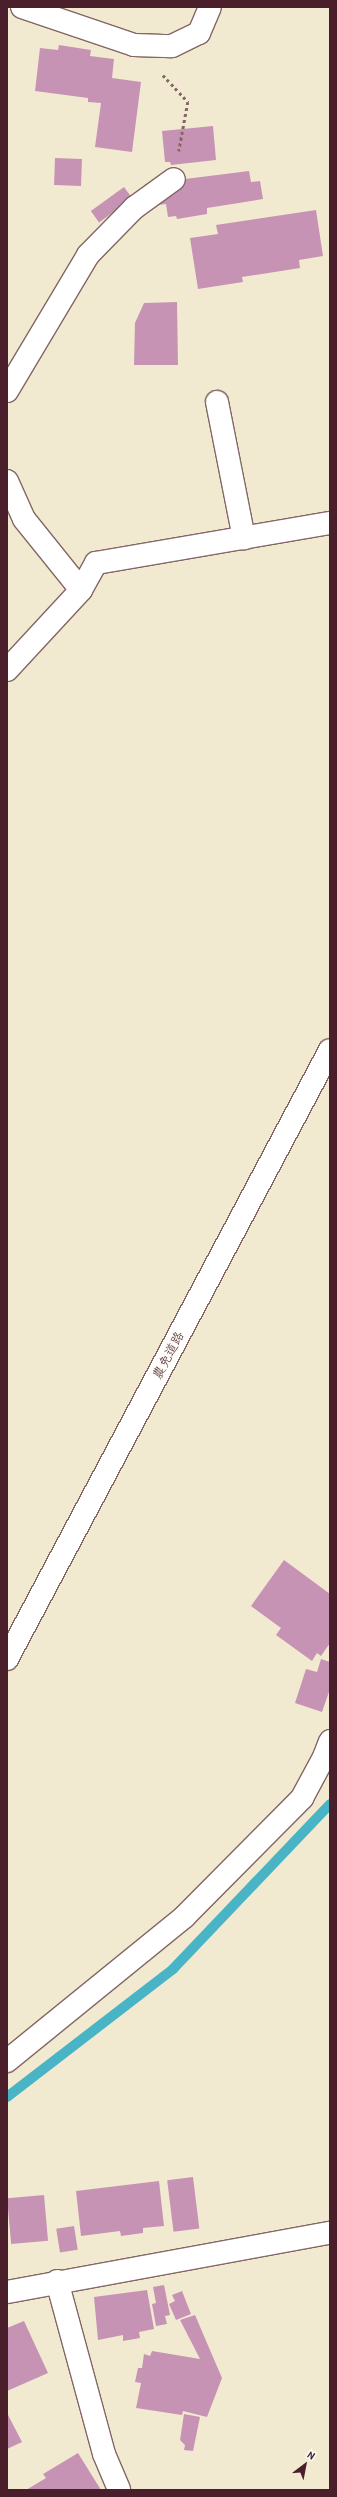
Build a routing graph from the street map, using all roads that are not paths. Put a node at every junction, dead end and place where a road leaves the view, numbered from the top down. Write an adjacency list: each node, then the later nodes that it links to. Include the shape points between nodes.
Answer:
1 (22, 7): 2 (street, via 134,45 172,46 199,33)
2 (210, 7)
3 (174, 179): 4 (street, via 134,208 88,255)
4 (7, 392)
5 (216, 402): 8 (street)
6 (7, 481): 9 (street, via 24,519)
7 (330, 523): 8 (street)
8 (244, 538): 9 (street, via 96,563)
9 (81, 590): 10 (street)
10 (7, 670)
11 (330, 1050): 12 (street, 農免道路)
12 (7, 1659)
13 (330, 1741): 14 (street, via 302,1798 184,1917)
14 (7, 2061)
15 (330, 2233): 16 (street)
16 (57, 2281): 17 (street); 18 (street, via 104,2454)
17 (7, 2292)
18 (119, 2490)

